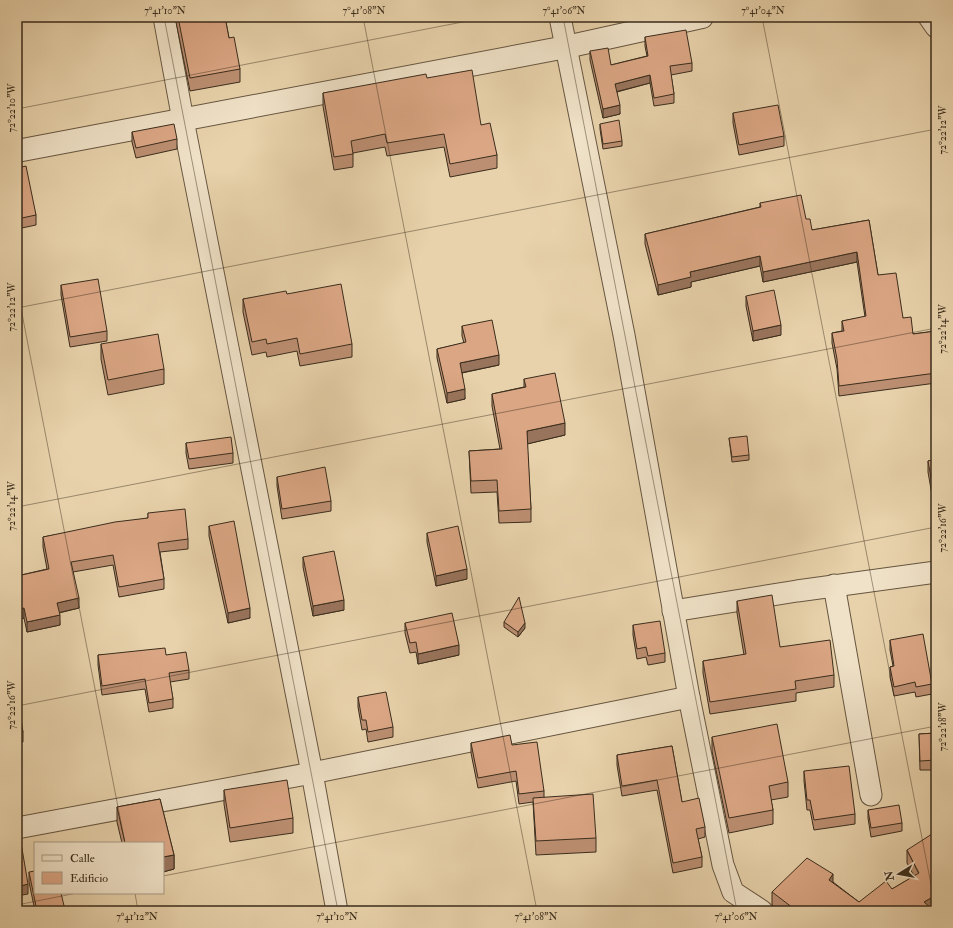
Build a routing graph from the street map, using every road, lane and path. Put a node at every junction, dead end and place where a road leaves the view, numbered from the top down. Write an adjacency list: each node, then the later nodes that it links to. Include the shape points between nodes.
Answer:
1 (164, 17): 7 (street)
2 (560, 17): 6 (street)
3 (702, 17): 6 (street)
4 (929, 17): 5 (street)
5 (936, 27)
6 (566, 47): 7 (street); 11 (street, via 624,335)
7 (182, 120): 8 (street); 13 (street)
8 (17, 151)
9 (936, 572): 10 (street)
10 (834, 585): 11 (street); 14 (street)
11 (673, 611): 12 (street)
12 (689, 696): 13 (street); 17 (street, via 723,865 733,892)
13 (312, 773): 15 (street); 16 (street)
14 (871, 795)
15 (17, 828)
16 (337, 911)
17 (762, 911)

